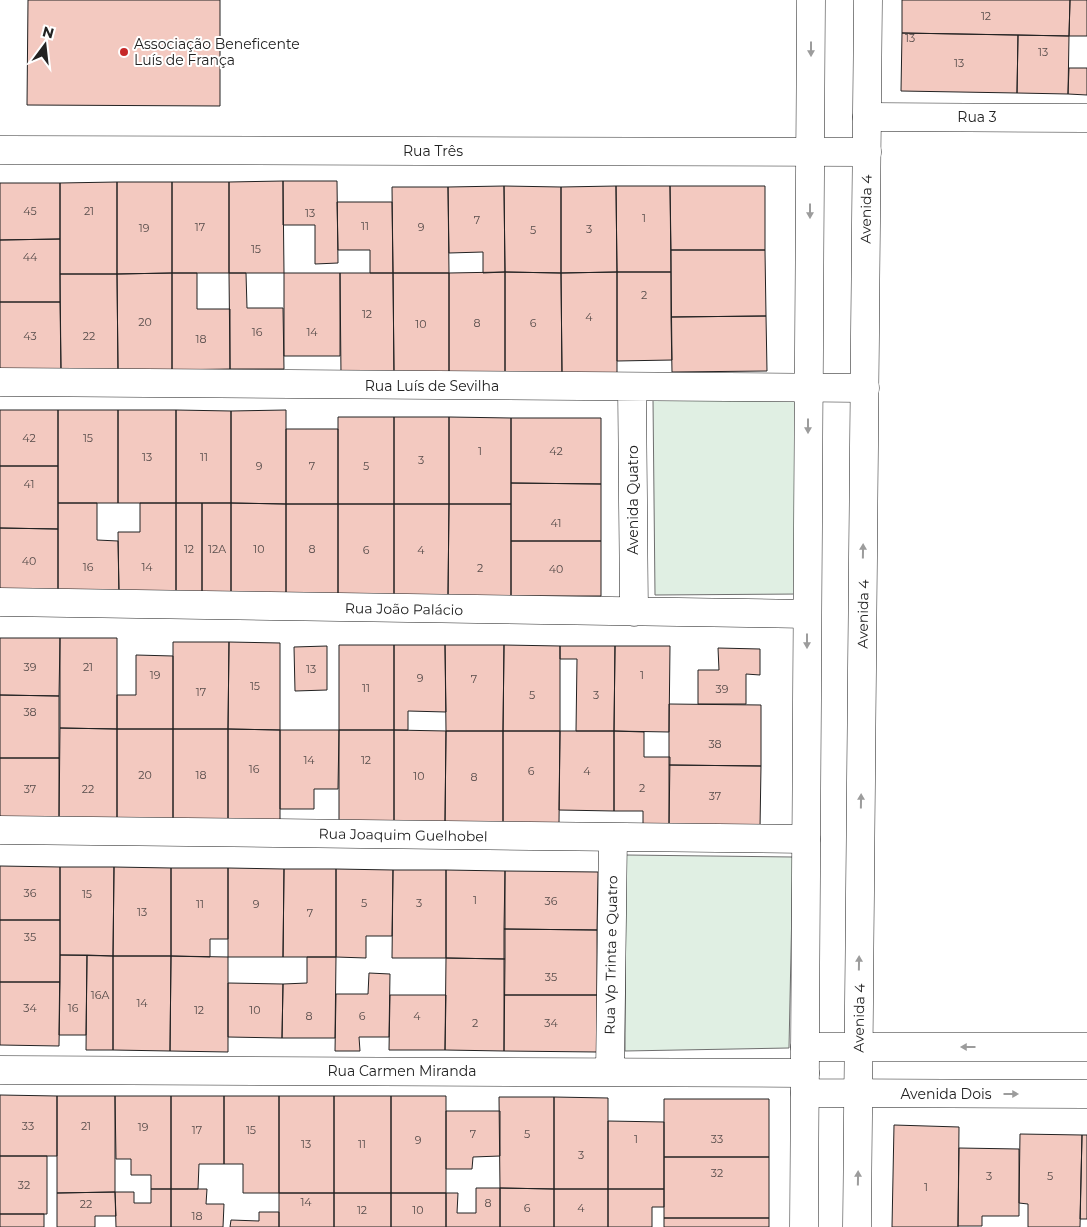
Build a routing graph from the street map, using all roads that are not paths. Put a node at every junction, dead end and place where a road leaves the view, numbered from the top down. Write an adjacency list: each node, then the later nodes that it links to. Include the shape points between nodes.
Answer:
1 (811, 0): 6 (street, one-way to 6)
2 (868, 0): 3 (street, Avenida 4)
3 (867, 117): 4 (street, Rua 3); 7 (street, Avenida 4)
4 (1087, 118)
5 (0, 150): 6 (street, Rua Três)
6 (810, 151): 7 (street, Rua Três); 10 (street, one-way to 10)
7 (867, 152): 11 (street, Avenida 4)
8 (0, 382): 9 (street, Rua Luís de Sevilha)
9 (632, 387): 10 (street, Rua Luís de Sevilha); 13 (street, Avenida Quatro)
10 (808, 388): 11 (street, Rua Luís de Sevilha); 14 (street, one-way to 14)
11 (865, 388): 19 (street, Avenida 4, one-way to 11)
12 (0, 602): 13 (street, Rua João Palácio)
13 (634, 612): 14 (street, Rua João Palácio)
14 (807, 614): 17 (street, one-way to 17)
15 (0, 830): 16 (street, Rua Joaquim Guelhobel)
16 (613, 837): 17 (street, Rua Joaquim Guelhobel); 22 (street, Rua Vp Trinta e Quatro)
17 (806, 839): 21 (street)
18 (1087, 1046): 19 (street, one-way to 19)
19 (859, 1047): 21 (street); 23 (street, Avenida 4)
20 (0, 1070): 22 (street, Rua Carmen Miranda)
21 (805, 1071): 22 (street, Rua Carmen Miranda); 23 (street, Avenida Dois); 25 (street)
22 (610, 1072)
23 (858, 1093): 24 (street, Avenida Dois, one-way to 24); 26 (street, Avenida 4, one-way to 23)
24 (1087, 1094)
25 (804, 1227)
26 (857, 1227)

